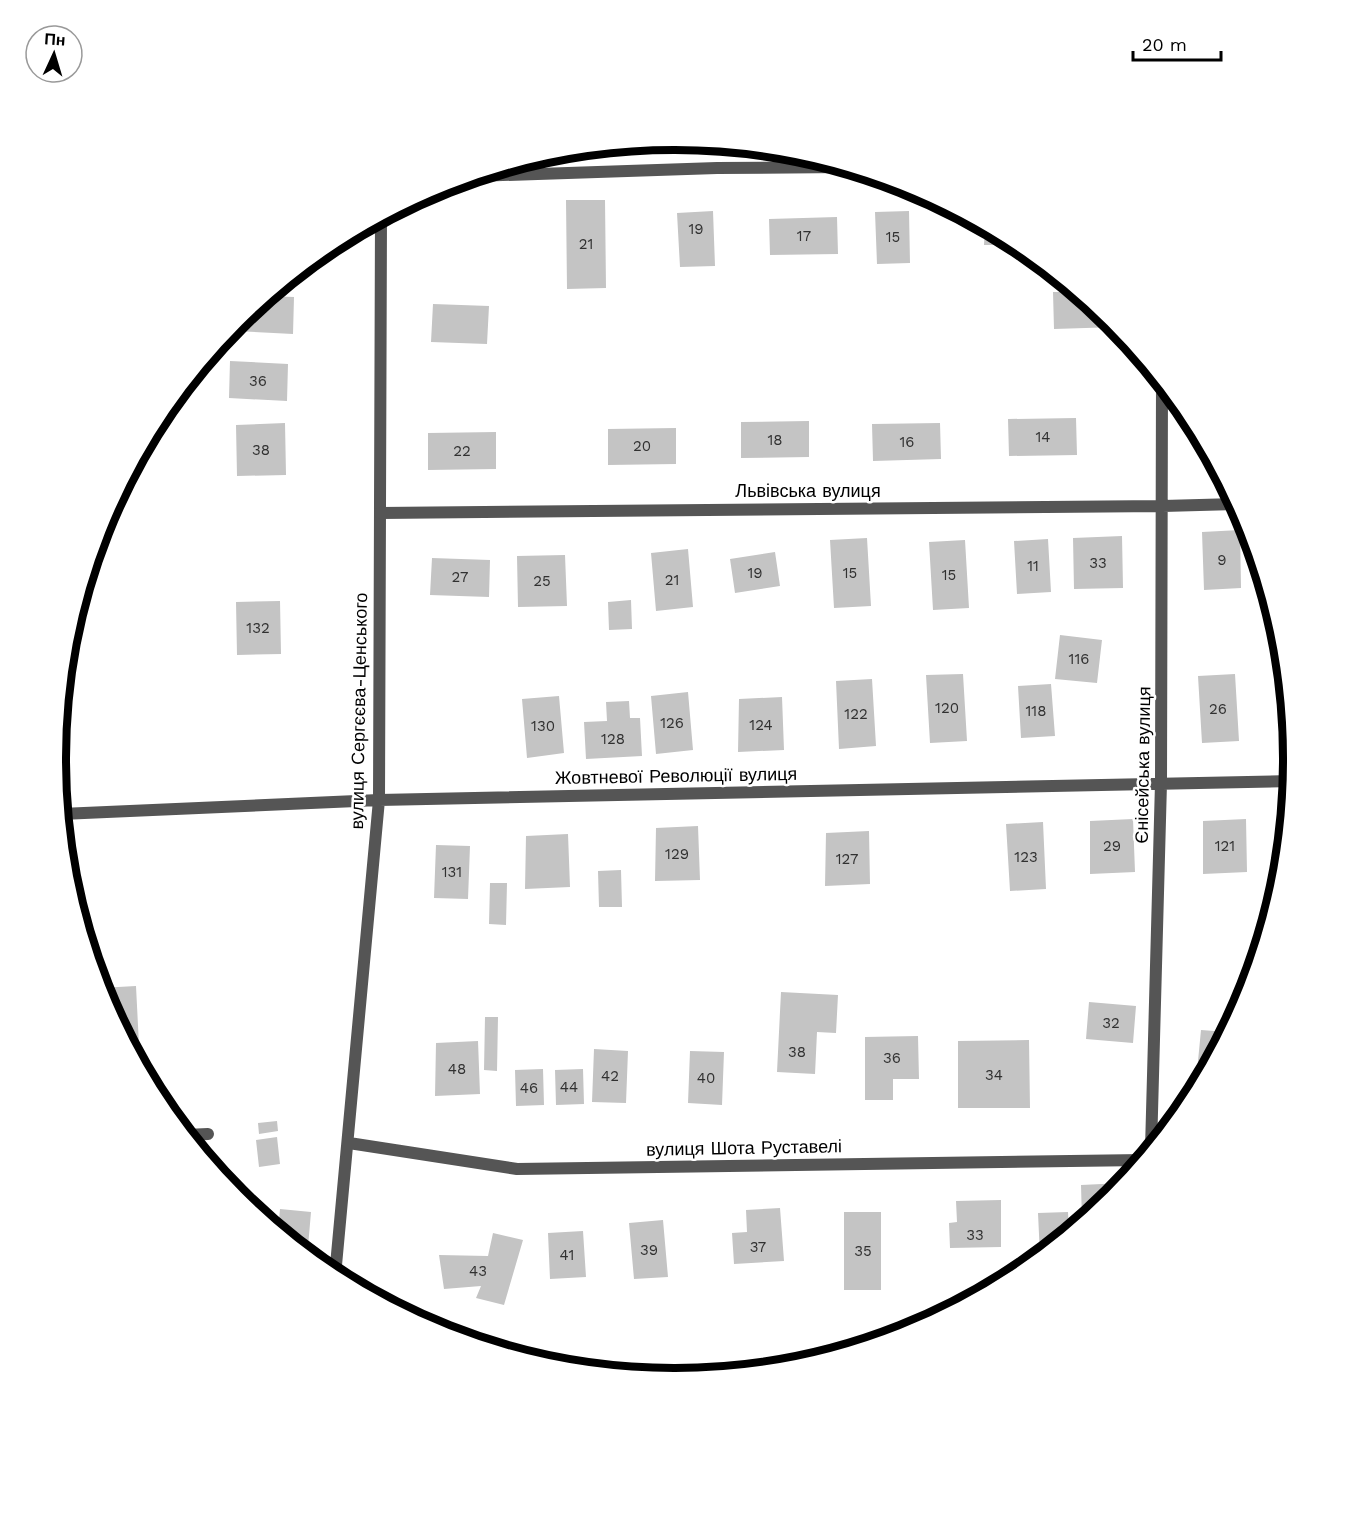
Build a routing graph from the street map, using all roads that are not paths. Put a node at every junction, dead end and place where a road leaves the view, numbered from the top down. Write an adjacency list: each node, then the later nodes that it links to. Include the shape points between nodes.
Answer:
1 (816, 167): 2 (street)
2 (504, 175)
3 (381, 226): 7 (street, вулиця Сергєєва-Ценського)
4 (1162, 396): 6 (street, Єнісейська вулиця)
5 (1227, 504): 6 (street, Львівська вулиця)
6 (1163, 506): 7 (street, Львівська вулиця); 9 (street, Єнісейська вулиця)
7 (380, 513): 10 (street, вулиця Сергєєва-Ценського)
8 (1282, 781): 9 (street, Жовтневої Революції вулиця)
9 (1161, 783): 10 (street, Жовтневої Революції вулиця); 14 (street, Єнісейська вулиця)
10 (379, 800): 11 (street, Жовтневої Революції вулиця); 15 (street, вулиця Сергєєва-Ценського)
11 (69, 814)
12 (208, 1134): 13 (street)
13 (196, 1135)
14 (1151, 1136)
15 (349, 1143): 16 (street, вулиця Шота Руставелі, via 517,1169); 17 (street, вулиця Сергєєва-Ценського)
16 (1132, 1160)
17 (336, 1265)

